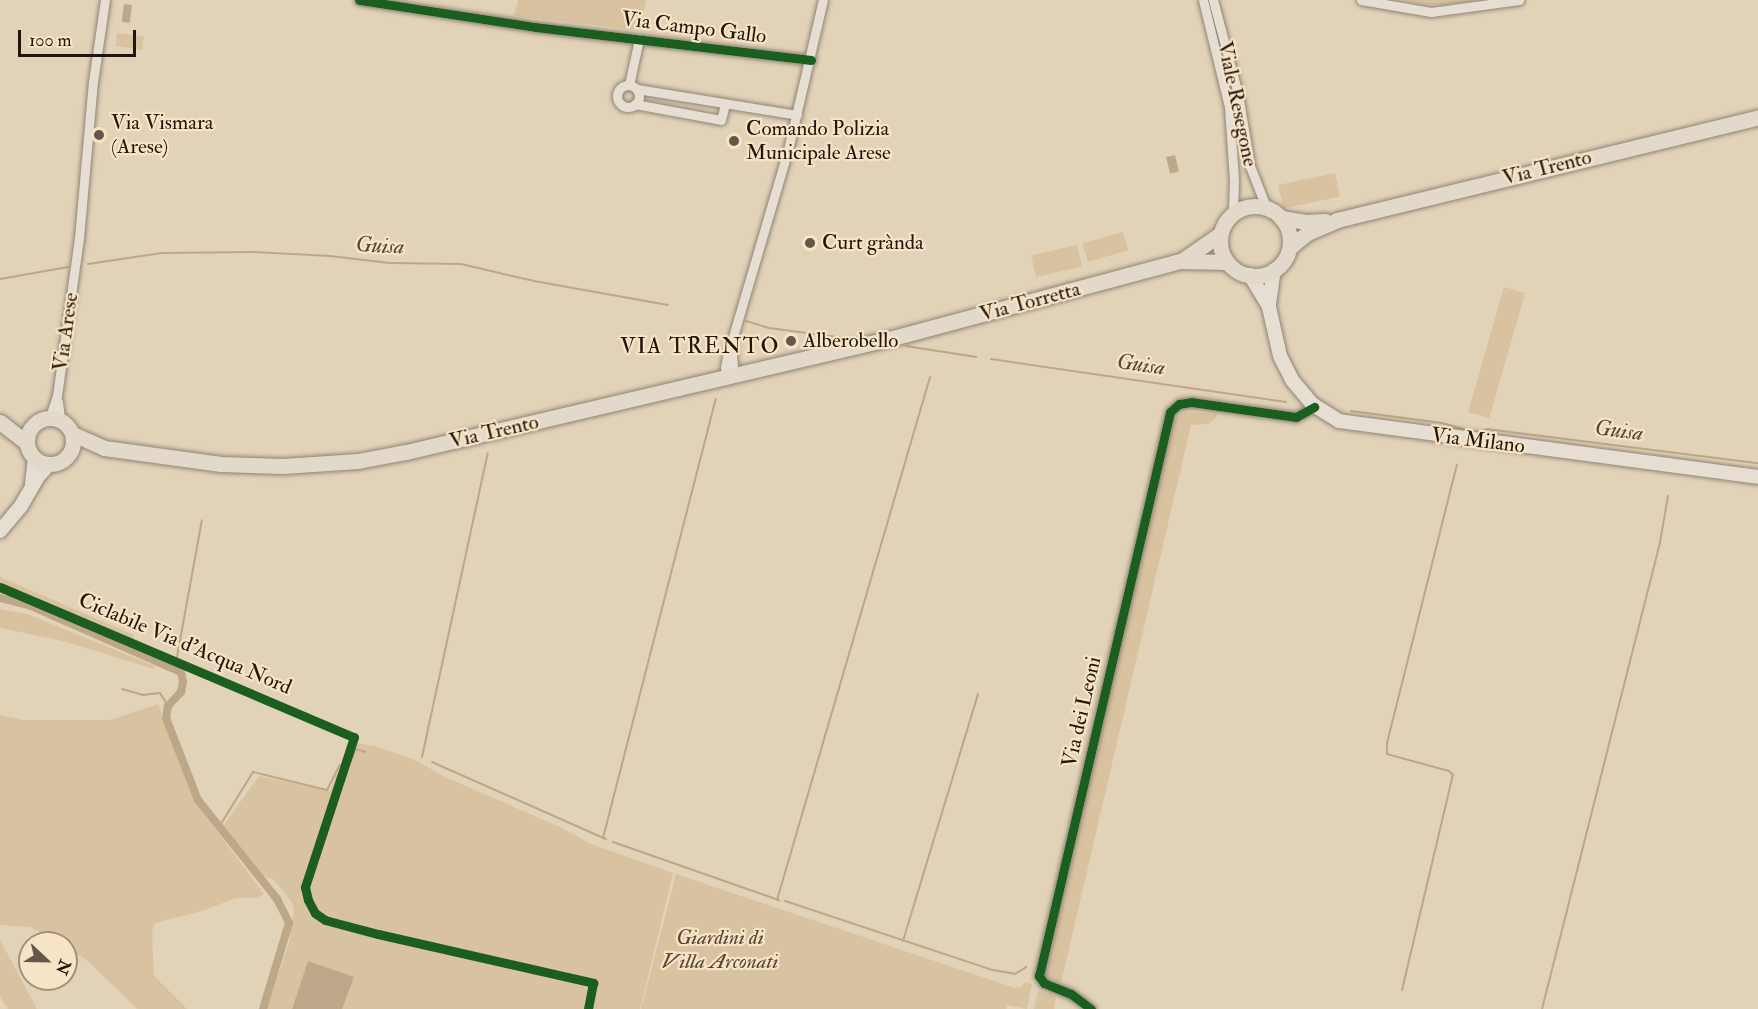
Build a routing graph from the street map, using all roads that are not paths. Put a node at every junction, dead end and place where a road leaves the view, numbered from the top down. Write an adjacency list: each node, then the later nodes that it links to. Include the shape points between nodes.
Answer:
1 (105, 0): 29 (street, Via Arese)
2 (359, 0): 8 (street, Via Campo Gallo)
3 (823, 0): 9 (street)
4 (1203, 0): 16 (street, Viale Resegone, via 1229,107)
5 (1213, 0): 15 (street, Viale Resegone, via 1238,94 1250,166)
6 (1361, 0): 7 (street, via 1431,12)
7 (1519, 0)
8 (639, 39): 9 (street, Via Campo Gallo); 10 (street)
9 (811, 60): 13 (street)
10 (633, 87): 11 (street, via 639,96); 11 (street, via 619,90 618,99 625,106); 12 (street)
11 (635, 104): 12 (street, via 721,120)
12 (725, 104): 13 (street)
13 (797, 115): 27 (street, via 731,347)
14 (1758, 117): 18 (main road, Via Trento)
15 (1266, 207): 16 (main road, via 1249,206); 17 (main road)
16 (1233, 213): 19 (main road)
17 (1281, 218): 18 (main road); 20 (main road, via 1289,232)
18 (1317, 225): 20 (main road)
19 (1220, 234): 21 (main road, Via Torretta); 22 (main road)
20 (1290, 247): 23 (main road)
21 (1181, 261): 22 (main road, Via Torretta); 26 (main road, Via Torretta)
22 (1227, 262): 24 (main road)
23 (1274, 270): 24 (main road); 25 (street)
24 (1250, 275): 25 (street)
25 (1269, 306): 28 (street, Via Milano, via 1285,368)
26 (879, 341): 27 (main road, Via Trento)
27 (730, 377): 34 (main road, Via Trento, via 358,461 236,465)
28 (1314, 407): 38 (street, Via Milano, via 1351,424); 41 (street, Via dei Leoni, via 1296,417 1183,403 1170,412 1039,976 1044,983 1071,994)
29 (55, 418): 31 (main road, via 43,418); 32 (main road, Via Trento, via 68,425)
30 (3, 423): 31 (main road); 33 (main road)
31 (32, 426): 33 (main road)
32 (73, 434): 34 (main road, Via Trento); 35 (main road)
33 (27, 443): 36 (main road)
34 (104, 448): 35 (main road, Via Trento)
35 (70, 453): 37 (main road, Via Trento)
36 (35, 458): 37 (main road); 39 (street, Via Trento)
37 (49, 464): 39 (street, Via Trento)
38 (1758, 477)
39 (32, 485): 40 (street, Via Trento)
40 (0, 531)
41 (1091, 1009)

